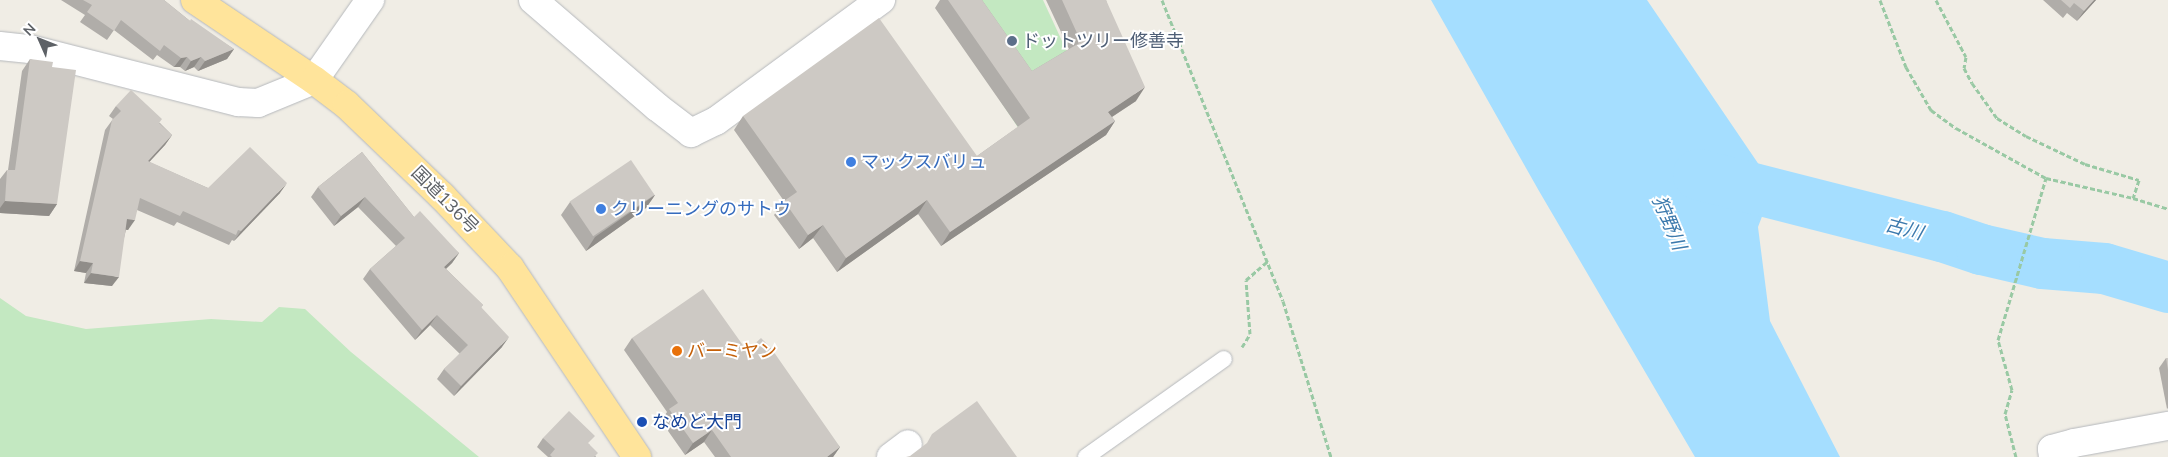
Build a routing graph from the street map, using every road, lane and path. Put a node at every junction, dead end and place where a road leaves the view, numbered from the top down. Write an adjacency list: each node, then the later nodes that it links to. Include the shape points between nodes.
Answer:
1 (195, 0): 9 (highway, 国道136号)
2 (370, 0): 9 (street)
3 (533, 0): 4 (street, via 691,133 716,121)
4 (881, 0)
5 (1162, 0): 13 (path)
6 (1880, 0): 10 (path, via 1906,67 1931,110 1956,128)
7 (1936, 0): 11 (path, via 1966,58 1964,68 1997,118 2026,136 2085,164 2139,180)
8 (0, 46): 9 (street, via 30,49 238,102 258,103)
9 (314, 80): 16 (highway, 国道136号, via 346,105 442,196 510,268)
10 (2046, 178): 11 (path); 19 (path, via 1998,340 2012,390 2005,414)
11 (2133, 198): 12 (path)
12 (2168, 209)
13 (1267, 262): 14 (path, via 1246,280 1250,334 1244,345); 18 (path)
14 (1224, 359): 17 (lane)
15 (2168, 426): 20 (street, via 2074,443 2052,449)
16 (637, 457)
17 (1086, 457)
18 (1331, 457)
19 (2016, 457)
20 (2053, 457)

